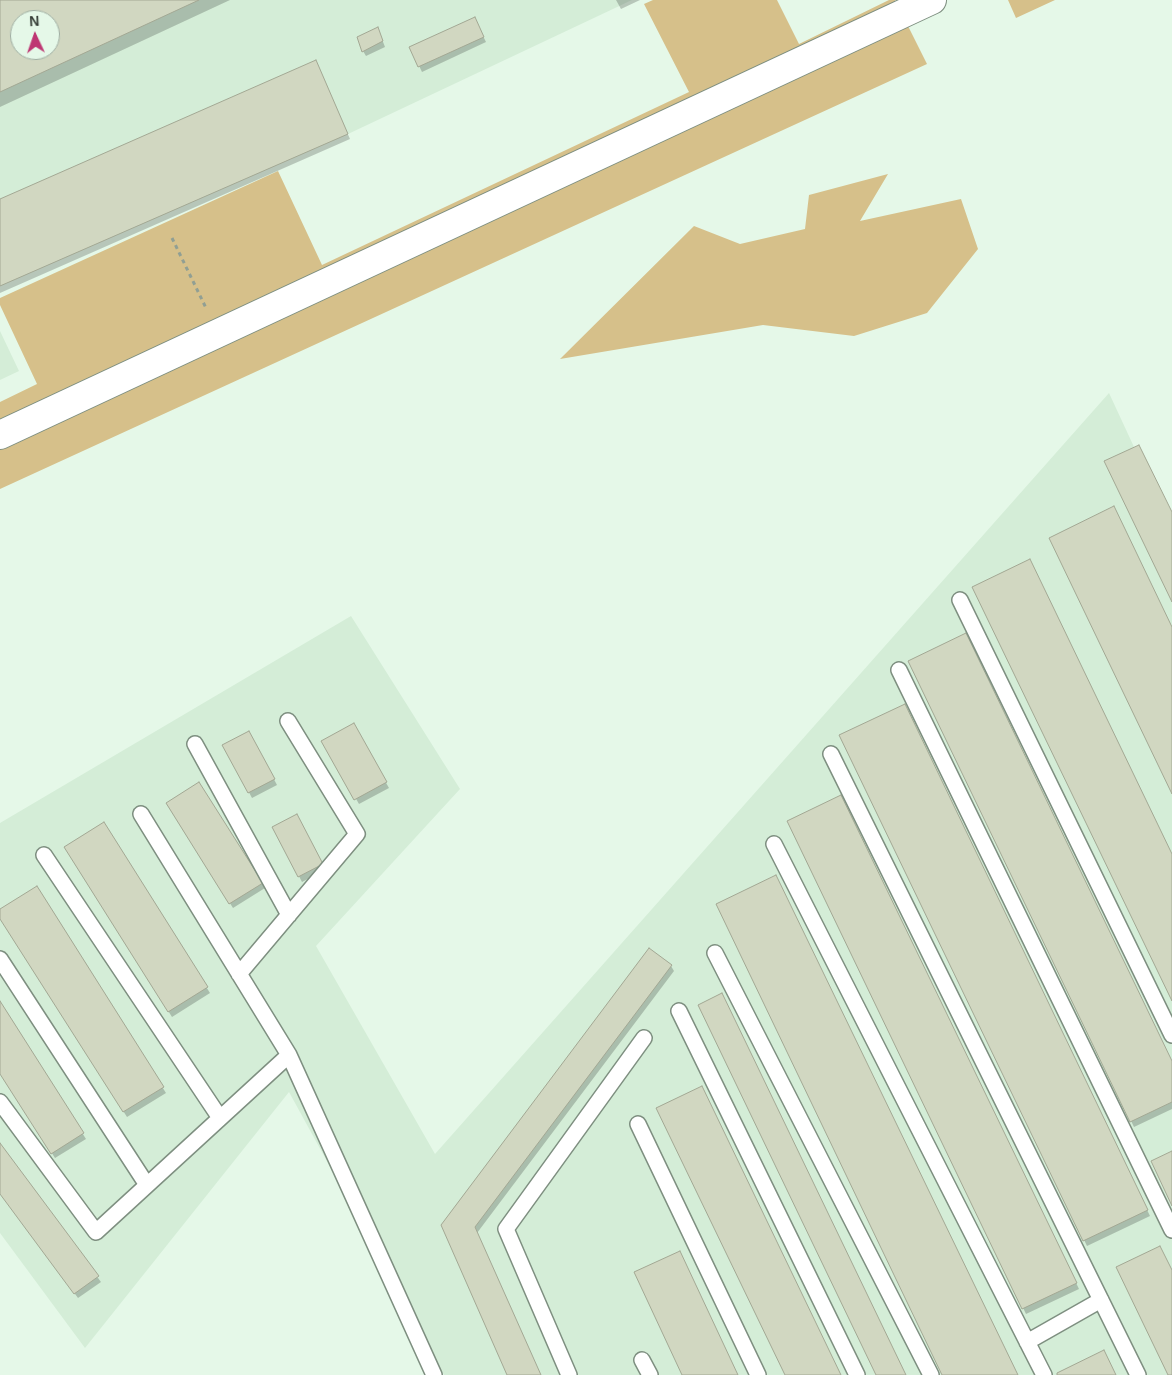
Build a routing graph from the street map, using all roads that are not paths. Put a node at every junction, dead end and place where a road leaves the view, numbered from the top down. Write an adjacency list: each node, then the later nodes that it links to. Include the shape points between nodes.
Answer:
1 (932, 0): 2 (street)
2 (0, 435)
3 (960, 600): 16 (lane)
4 (899, 670): 23 (lane)
5 (288, 721): 11 (lane, via 357,834)
6 (196, 744): 11 (lane)
7 (831, 754): 24 (lane)
8 (140, 814): 14 (lane)
9 (774, 844): 25 (lane)
10 (44, 855): 20 (lane)
11 (289, 916): 14 (lane)
12 (715, 953): 32 (lane)
13 (0, 959): 22 (lane)
14 (240, 974): 18 (lane)
15 (679, 1012): 31 (lane)
16 (1172, 1035)
17 (644, 1038): 28 (lane, via 506,1229)
18 (289, 1055): 20 (lane); 27 (lane)
19 (0, 1102): 22 (lane, via 96,1232)
20 (220, 1118): 22 (lane)
21 (638, 1124): 30 (lane)
22 (147, 1185)
23 (1172, 1230)
24 (1101, 1300): 25 (lane); 34 (lane)
25 (1027, 1342): 33 (lane)
26 (642, 1360): 29 (lane)
27 (434, 1375)
28 (569, 1375)
29 (650, 1375)
30 (758, 1375)
31 (857, 1375)
32 (931, 1375)
33 (1044, 1375)
34 (1138, 1375)

